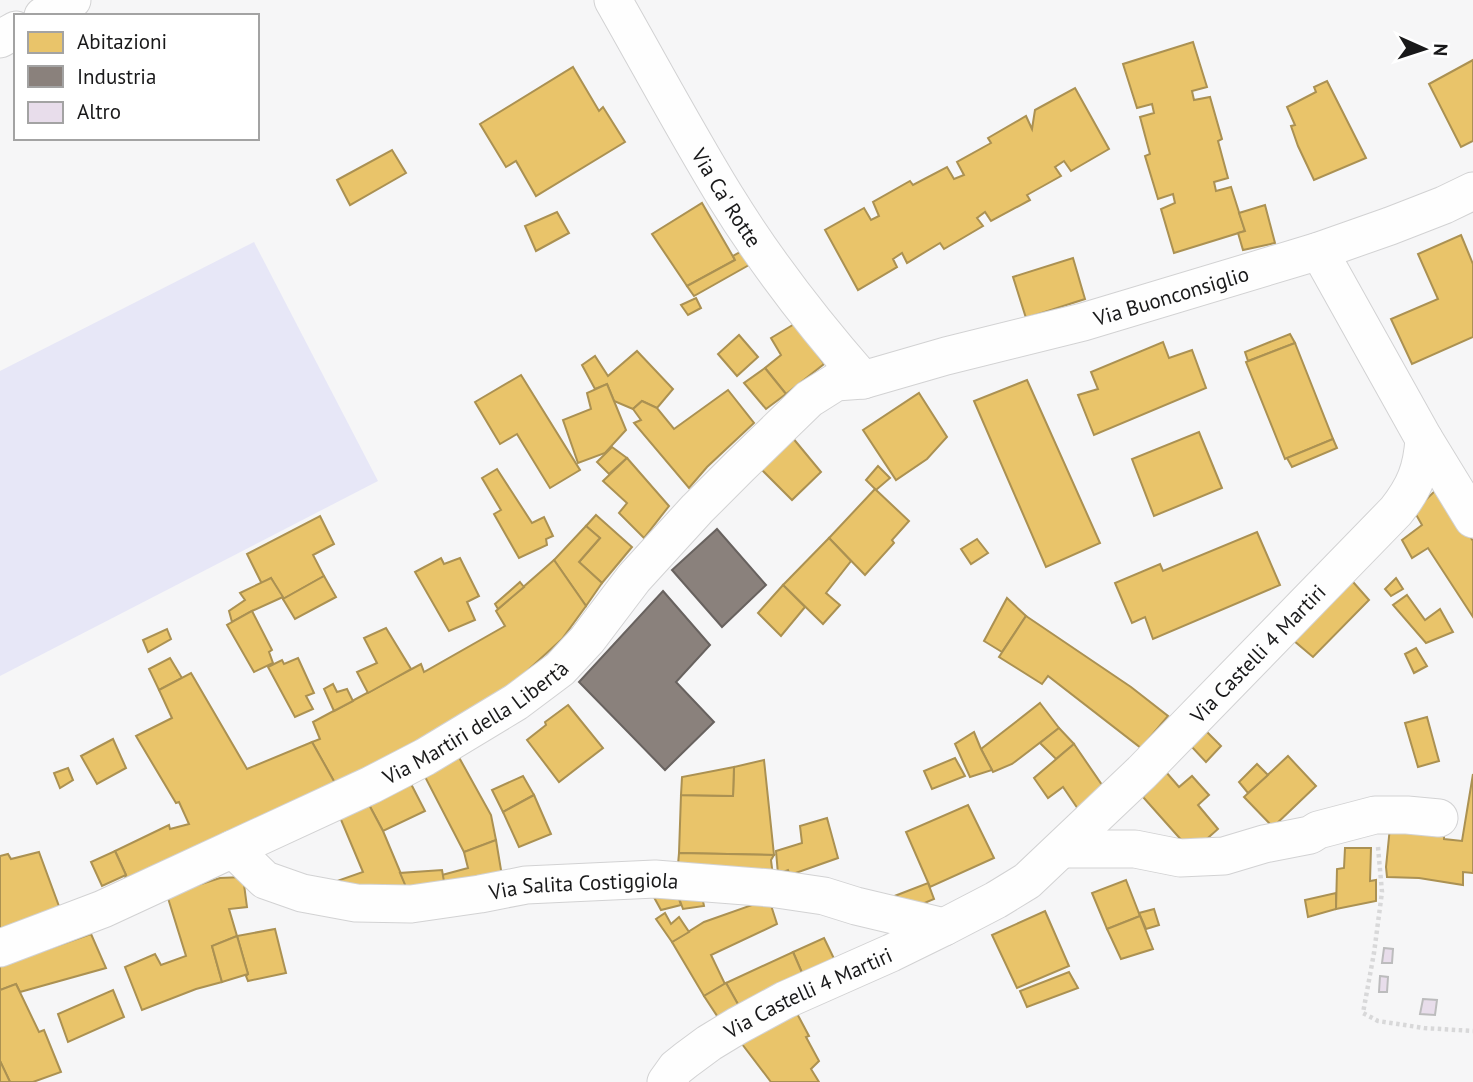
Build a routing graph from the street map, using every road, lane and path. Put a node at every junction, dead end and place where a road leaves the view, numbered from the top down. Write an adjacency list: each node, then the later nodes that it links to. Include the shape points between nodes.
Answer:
1 (72, 0): 3 (street)
2 (613, 0): 6 (street, Via Ca' Rotte, via 764,254)
3 (47, 14)
4 (1473, 191): 5 (street, Via Buonconsiglio)
5 (1319, 251): 6 (street, Via Buonconsiglio, via 1083,322); 7 (street)
6 (863, 380): 11 (street, Via Martiri della Libertà, via 836,382 809,400 697,509 560,669 516,702 425,757)
7 (1424, 439): 8 (street); 12 (street, Via Castelli 4 Martiri, via 1415,485 1396,511)
8 (1473, 519)
9 (1375, 815): 10 (street); 12 (street, via 1224,856 1180,858 1135,849); 15 (path, via 1382,892 1363,1013 1378,1021)
10 (1439, 818)
11 (233, 849): 13 (street, Via Salita Costiggiola, via 265,880 356,904 411,904 526,885 655,878 824,896); 14 (street, Via Martiri della Libertà, via 103,909)
12 (1062, 849): 13 (street, Via Castelli 4 Martiri, via 1027,881)
13 (944, 928): 16 (street, Via Castelli 4 Martiri, via 737,1026 686,1060)
14 (0, 948)
15 (1473, 1031)
16 (666, 1082)

